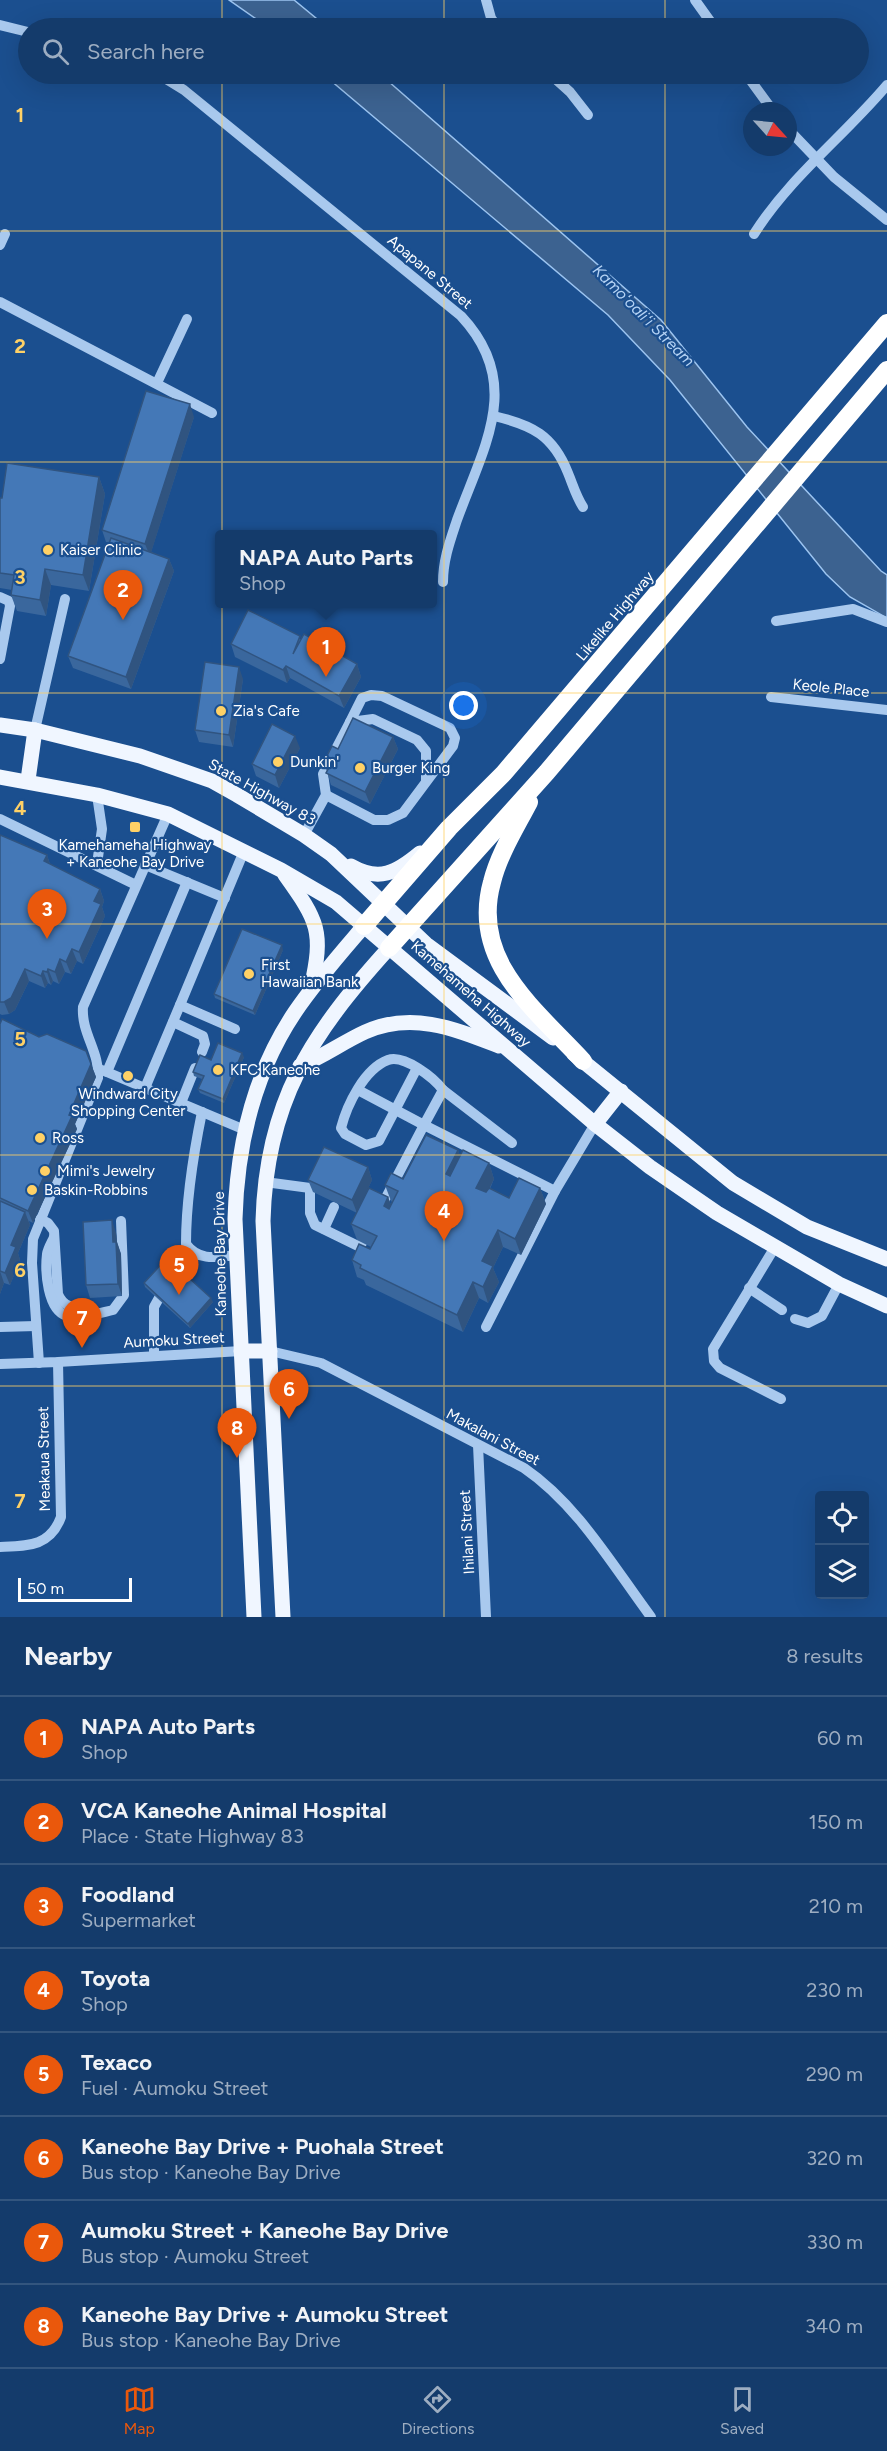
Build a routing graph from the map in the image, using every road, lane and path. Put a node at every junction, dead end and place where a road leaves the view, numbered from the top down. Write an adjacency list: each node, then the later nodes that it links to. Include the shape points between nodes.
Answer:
1 (486, 0): 3 (street)
2 (695, 0): 4 (street)
3 (491, 18)
4 (708, 18)
5 (0, 26): 6 (street)
6 (18, 30)
7 (174, 84): 25 (street, Apapane Street, via 461,316 480,338 492,365)
8 (561, 84): 12 (street)
9 (753, 84): 11 (street)
10 (887, 85): 14 (street)
11 (766, 102)
12 (588, 115)
13 (797, 139): 14 (street)
14 (814, 158): 15 (street); 17 (street)
15 (887, 220)
16 (5, 234): 18 (street)
17 (753, 234)
18 (0, 245)
19 (0, 302): 23 (street)
20 (187, 319): 23 (street)
21 (887, 323): 46 (highway, Likelike Highway, via 504,773)
22 (887, 370): 39 (highway)
23 (157, 383): 24 (street)
24 (212, 412)
25 (494, 417): 26 (street, via 529,426 546,437 560,455); 27 (street, Apapane Street, via 446,553)
26 (583, 507)
27 (443, 582)
28 (0, 597): 32 (street, via 9,601 10,606)
29 (65, 599): 37 (street)
30 (776, 621): 31 (street, via 853,609)
31 (887, 622)
32 (0, 659)
33 (771, 697): 34 (street, Keole Place)
34 (887, 710)
35 (350, 722): 41 (street, via 373,719 417,740 426,751); 41 (street, via 362,699 371,695 382,696 450,728 455,738 453,746); 43 (street, via 323,774)
36 (0, 725): 37 (main road, State Highway 83)
37 (35, 730): 40 (main road); 47 (main road, State Highway 83, via 140,756 212,781)
38 (0, 777): 40 (main road, Kamehameha Highway)
39 (542, 778): 58 (highway); 66 (highway, via 496,868 489,895 488,933 513,986)
40 (28, 780): 42 (main road, Kamehameha Highway)
41 (426, 782): 43 (street, via 403,813 388,820 374,819)
42 (97, 795): 44 (main road, Kamehameha Highway); 50 (street, via 102,829 97,864)
43 (326, 795): 47 (street)
44 (168, 814): 48 (main road, Kamehameha Highway); 51 (street)
45 (0, 819): 50 (street)
46 (450, 828): 49 (main road, via 388,874 366,874); 56 (highway, Likelike Highway)
47 (304, 835): 49 (main road, State Highway 83)
48 (244, 851): 52 (main road, Kamehameha Highway); 55 (street)
49 (331, 854): 56 (main road, State Highway 83)
50 (90, 862): 54 (street)
51 (145, 865): 53 (street); 54 (street)
52 (281, 870): 57 (main road, Kamehameha Highway, via 336,902); 60 (main road, via 310,912 317,931 318,956)
53 (187, 882): 55 (street); 70 (street)
54 (136, 885): 70 (street, via 83,1007 84,1025)
55 (225, 898): 61 (street)
56 (384, 904): 57 (highway, Likelike Highway); 58 (main road, State Highway 83)
57 (364, 926): 59 (main road, Kamehameha Highway); 60 (main road, Kaneohe Bay Drive)
58 (407, 927): 59 (highway); 66 (main road, Kamehameha Highway)
59 (389, 948): 65 (main road, Kamehameha Highway); 67 (main road, via 335,1010)
60 (311, 990): 80 (main road, Kaneohe Bay Drive, via 268,1063)
61 (180, 1005): 62 (street); 63 (street)
62 (216, 1020): 63 (street, via 204,1048 201,1034); 64 (street)
63 (173, 1022): 71 (street)
64 (235, 1029)
65 (508, 1049): 67 (main road, via 448,1027 399,1023 367,1031); 78 (main road, Kamehameha Highway)
66 (583, 1060): 74 (main road, Kamehameha Highway)
67 (300, 1066): 82 (main road, via 276,1125)
68 (195, 1068): 75 (street)
69 (417, 1068): 72 (street, via 390,1059 374,1069); 73 (street, via 434,1078); 76 (street)
70 (103, 1071): 71 (street); 86 (street)
71 (145, 1088): 75 (street)
72 (358, 1090): 76 (street); 76 (street, via 341,1128 345,1134 372,1145 379,1141)
73 (443, 1090): 79 (street); 81 (street)
74 (621, 1091): 78 (main road); 93 (main road, Kamehameha Highway, via 733,1184 807,1227)
75 (181, 1103): 77 (street)
76 (395, 1110): 79 (street)
77 (202, 1112): 80 (street); 91 (street, via 186,1207 186,1244)
78 (595, 1124): 83 (street); 90 (main road, Kamehameha Highway, via 717,1213)
79 (424, 1125): 83 (street); 84 (street)
80 (245, 1130): 92 (main road, Kaneohe Bay Drive, via 236,1192)
81 (512, 1143)
82 (265, 1182): 88 (street, via 310,1188 312,1219); 103 (main road, via 263,1221)
83 (555, 1191): 101 (street)
84 (381, 1207)
85 (334, 1208): 88 (street)
86 (40, 1219): 87 (street, via 51,1226 54,1237 61,1301 70,1307 107,1311 118,1306 124,1294); 99 (street, via 32,1255)
87 (121, 1221)
88 (324, 1229): 89 (street, via 358,1246)
89 (362, 1243)
90 (775, 1247): 94 (main road, Kamehameha Highway); 95 (street)
91 (196, 1255): 92 (street); 104 (street, via 154,1307)
92 (237, 1255): 102 (main road, Kaneohe Bay Drive)
93 (887, 1259)
94 (839, 1284): 96 (main road, Kamehameha Highway); 98 (street, via 822,1316 808,1323)
95 (749, 1288): 97 (street); 108 (street, via 713,1349 714,1361 720,1368)
96 (887, 1306)
97 (782, 1310)
98 (795, 1319)
99 (36, 1326): 100 (street); 106 (street)
100 (0, 1327)
101 (486, 1327)
102 (241, 1351): 103 (main road); 104 (street, Aumoku Street); 111 (main road, Kaneohe Bay Drive)
103 (270, 1351): 109 (street, Makalani Street, via 321,1363); 112 (main road)
104 (154, 1355): 105 (street, Aumoku Street)
105 (58, 1362): 106 (street, Aumoku Street); 110 (street, Meakaua Street, via 61,1517 53,1533 40,1544)
106 (39, 1363): 107 (street, Aumoku Street)
107 (0, 1364)
108 (781, 1399)
109 (478, 1445): 113 (street, Ihilani Street); 114 (street, Makalani Street, via 524,1468 554,1491)
110 (0, 1547)
111 (254, 1617)
112 (283, 1617)
113 (486, 1617)
114 (651, 1617)

